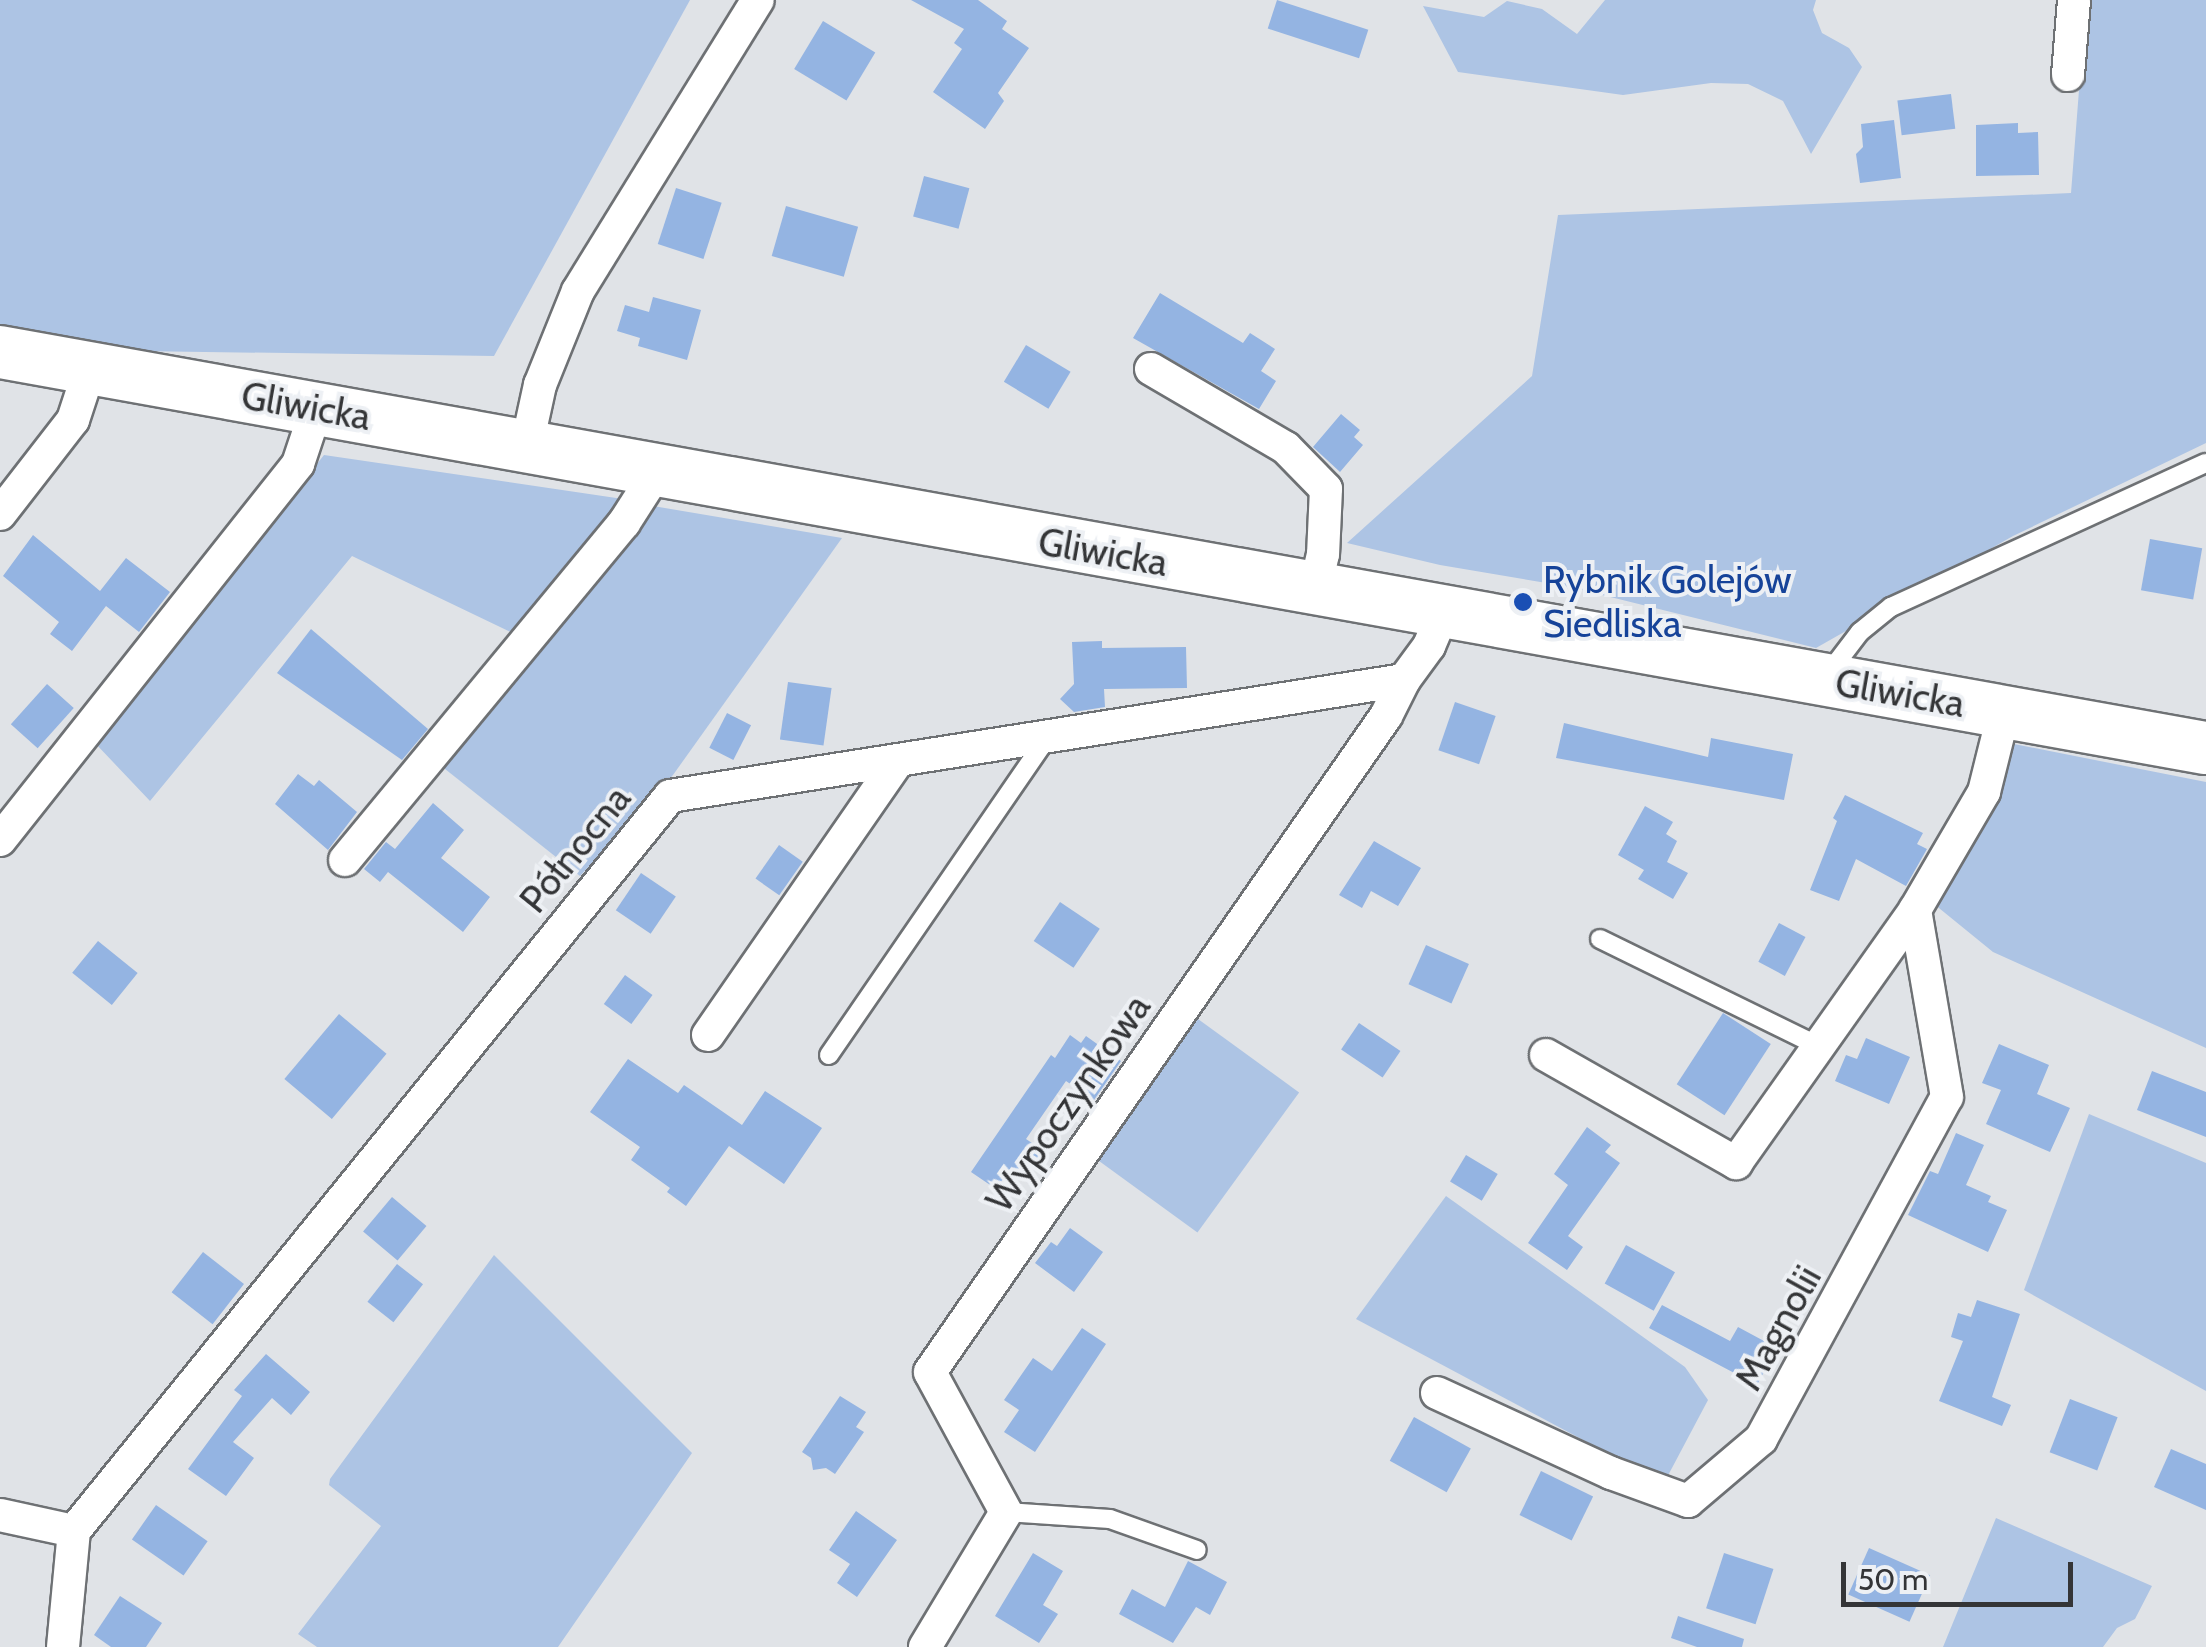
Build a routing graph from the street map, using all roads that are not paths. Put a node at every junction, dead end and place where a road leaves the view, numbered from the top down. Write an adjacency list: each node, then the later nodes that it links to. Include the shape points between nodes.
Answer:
1 (758, 0): 8 (street, via 578,291 540,384)
2 (2074, 0): 3 (street)
3 (2068, 75)
4 (0, 352): 5 (main road, Gliwicka)
5 (90, 368): 7 (main road, Gliwicka); 11 (street, via 74,420)
6 (1151, 369): 12 (street, via 1286,448 1326,489)
7 (318, 408): 8 (main road, Gliwicka); 20 (street, via 298,464)
8 (526, 449): 10 (main road, Gliwicka)
9 (2206, 462): 15 (lane, via 1891,607 1860,632)
10 (656, 473): 12 (main road, Gliwicka); 21 (street, via 624,524)
11 (0, 514)
12 (1315, 590): 13 (main road, Gliwicka)
13 (1442, 613): 14 (street, Wypoczynkowa); 15 (main road, Gliwicka)
14 (1404, 680): 17 (street, Północna); 29 (street, Wypoczynkowa, via 1386,716 930,1372)
15 (1830, 681): 16 (main road, Gliwicka)
16 (2004, 712): 18 (main road, Gliwicka); 22 (street, via 1984,792)
17 (1046, 739): 19 (street, Północna); 27 (lane)
18 (2206, 748)
19 (897, 762): 24 (street); 31 (street, Północna, via 670,796)
20 (0, 840)
21 (345, 860)
22 (1915, 910): 25 (street); 28 (street, Magnolii, via 1947,1097 1761,1440 1688,1500 1611,1473)
23 (1600, 938): 25 (lane)
24 (708, 1035)
25 (1818, 1046): 26 (street, via 1736,1163)
26 (1546, 1054)
27 (830, 1055)
28 (1437, 1393)
29 (1006, 1512): 32 (lane, via 1110,1519); 34 (street)
30 (0, 1515): 31 (street)
31 (74, 1531): 33 (street)
32 (1197, 1550)
33 (63, 1647)
34 (925, 1647)

